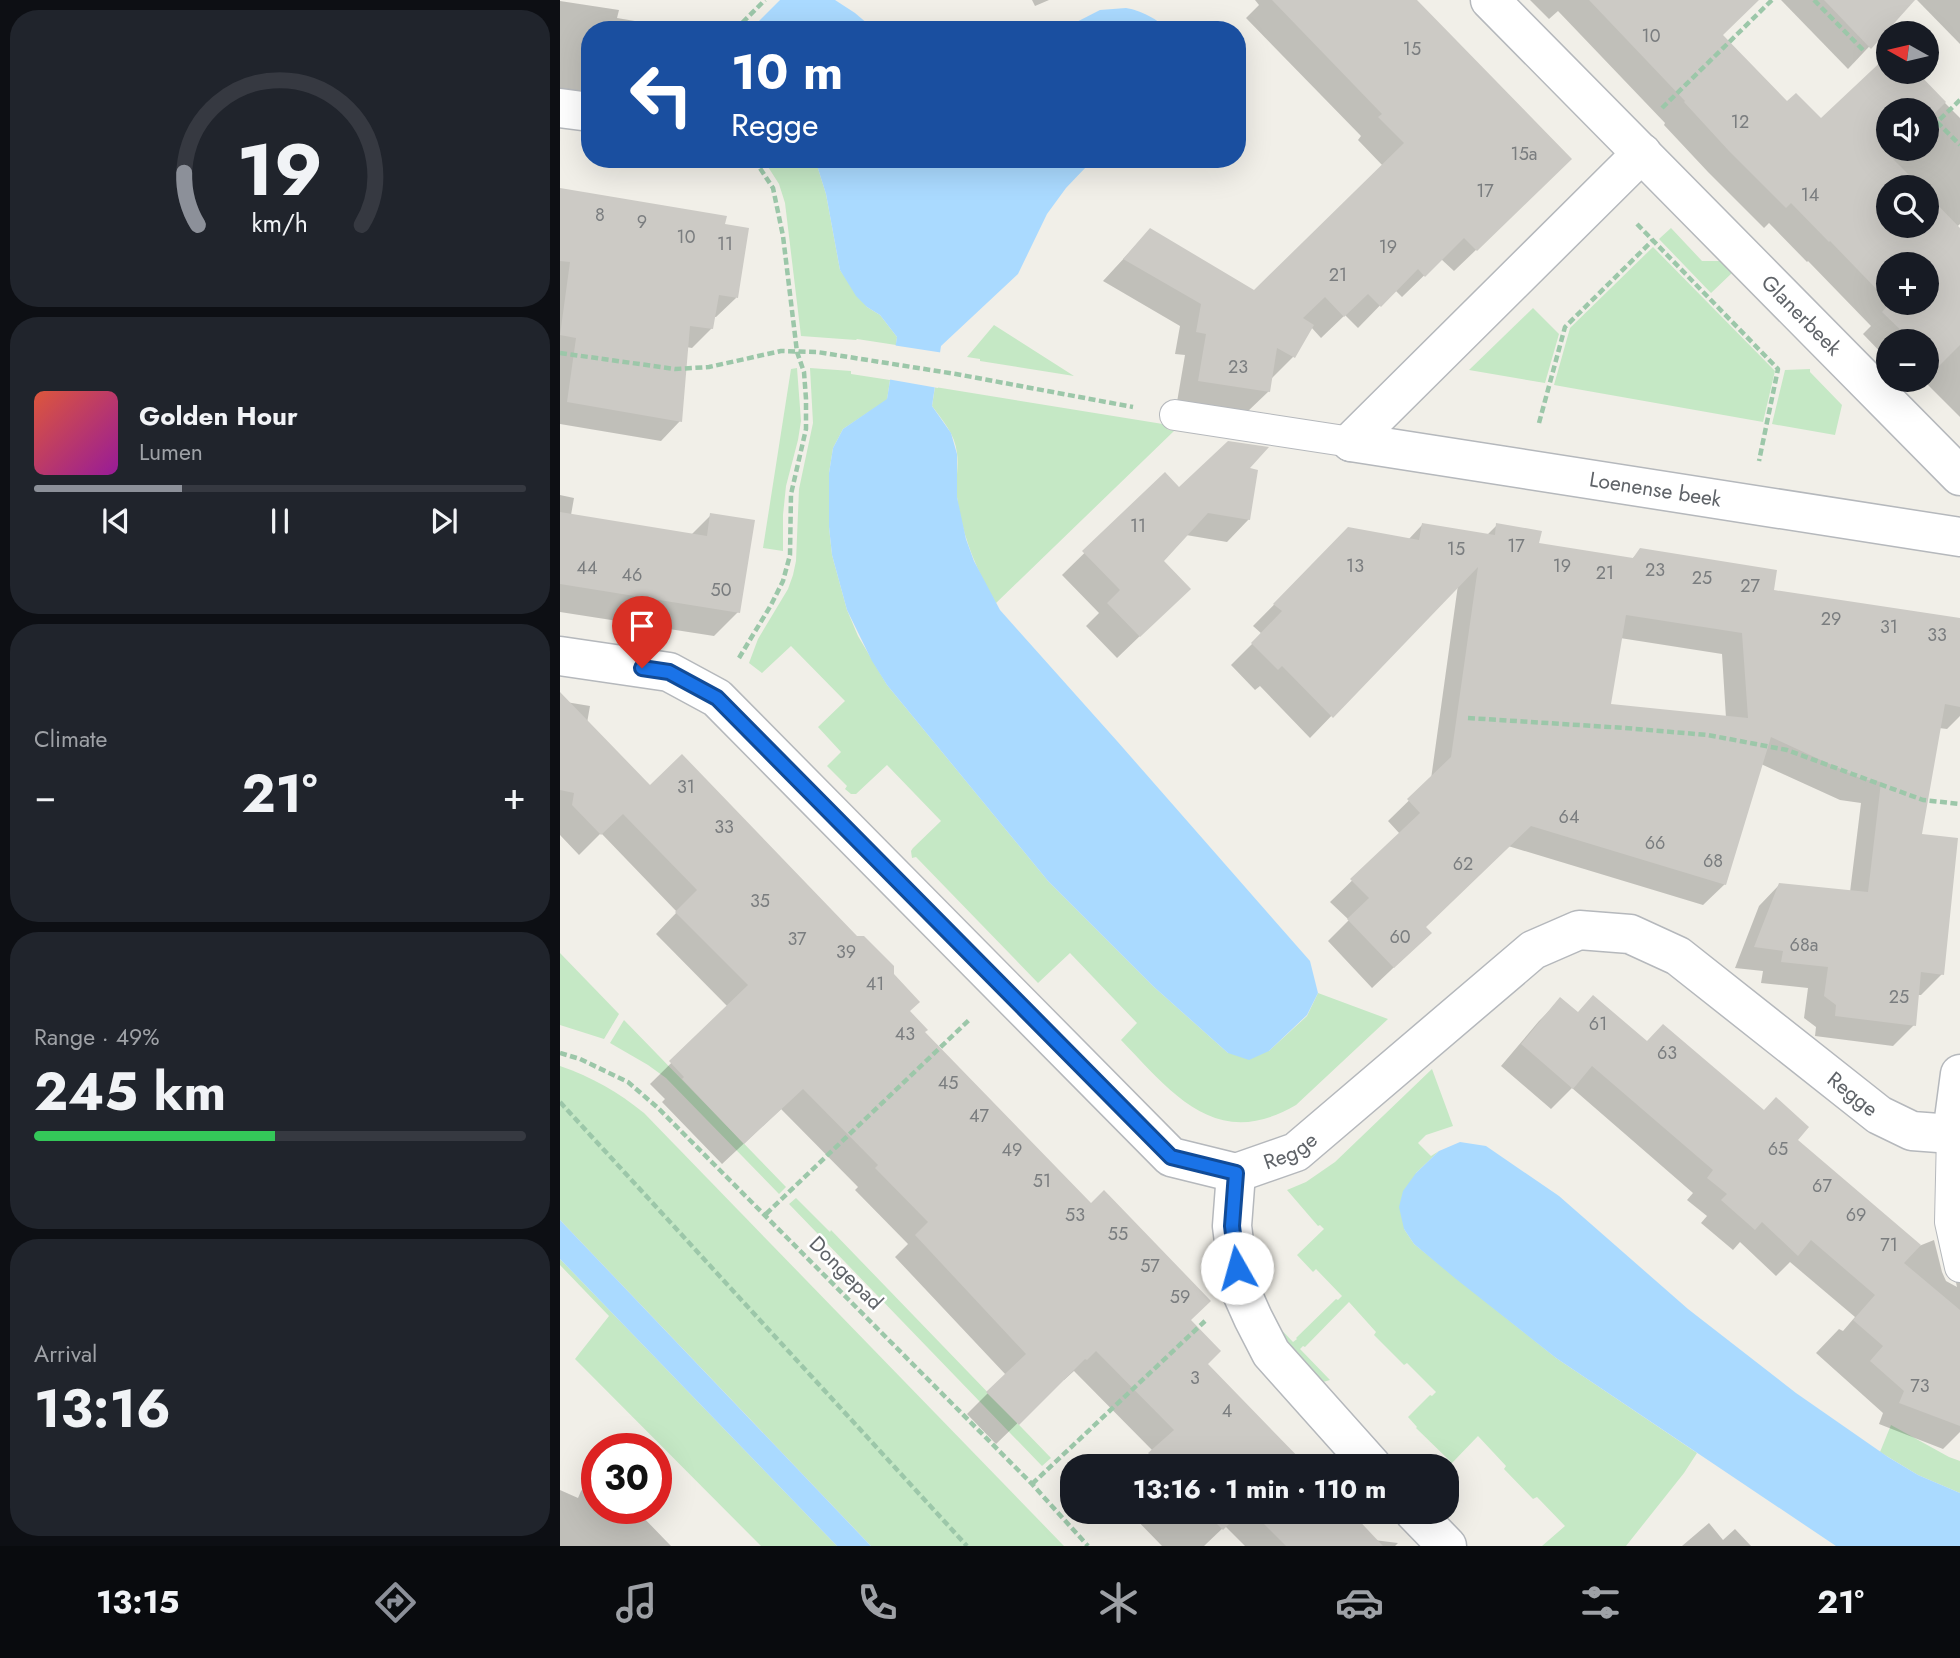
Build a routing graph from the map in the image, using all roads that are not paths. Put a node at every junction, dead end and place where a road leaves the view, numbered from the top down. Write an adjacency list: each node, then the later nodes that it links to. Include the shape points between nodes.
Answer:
1 (1490, 0): 4 (street, Glanerbeek)
2 (560, 108): 3 (street)
3 (581, 111)
4 (1635, 147): 6 (street, via 1605,190); 7 (street, Glanerbeek)
5 (1175, 415): 6 (lane)
6 (1351, 442): 8 (street, Loenense beek)
7 (1960, 476)
8 (1960, 537)
9 (560, 656): 12 (street, Regge, via 669,672 717,698 1171,1157)
10 (1960, 1074): 11 (street)
11 (1956, 1133): 12 (street, Regge, via 1912,1131 1879,1115 1678,956 1630,934 1579,930 1533,950 1296,1152); 13 (lane, via 1950,1222)
12 (1236, 1173): 14 (street, via 1232,1226 1240,1289 1271,1353)
13 (1960, 1267)
14 (1361, 1454)
15 (1426, 1524): 16 (street)
16 (1447, 1546)

